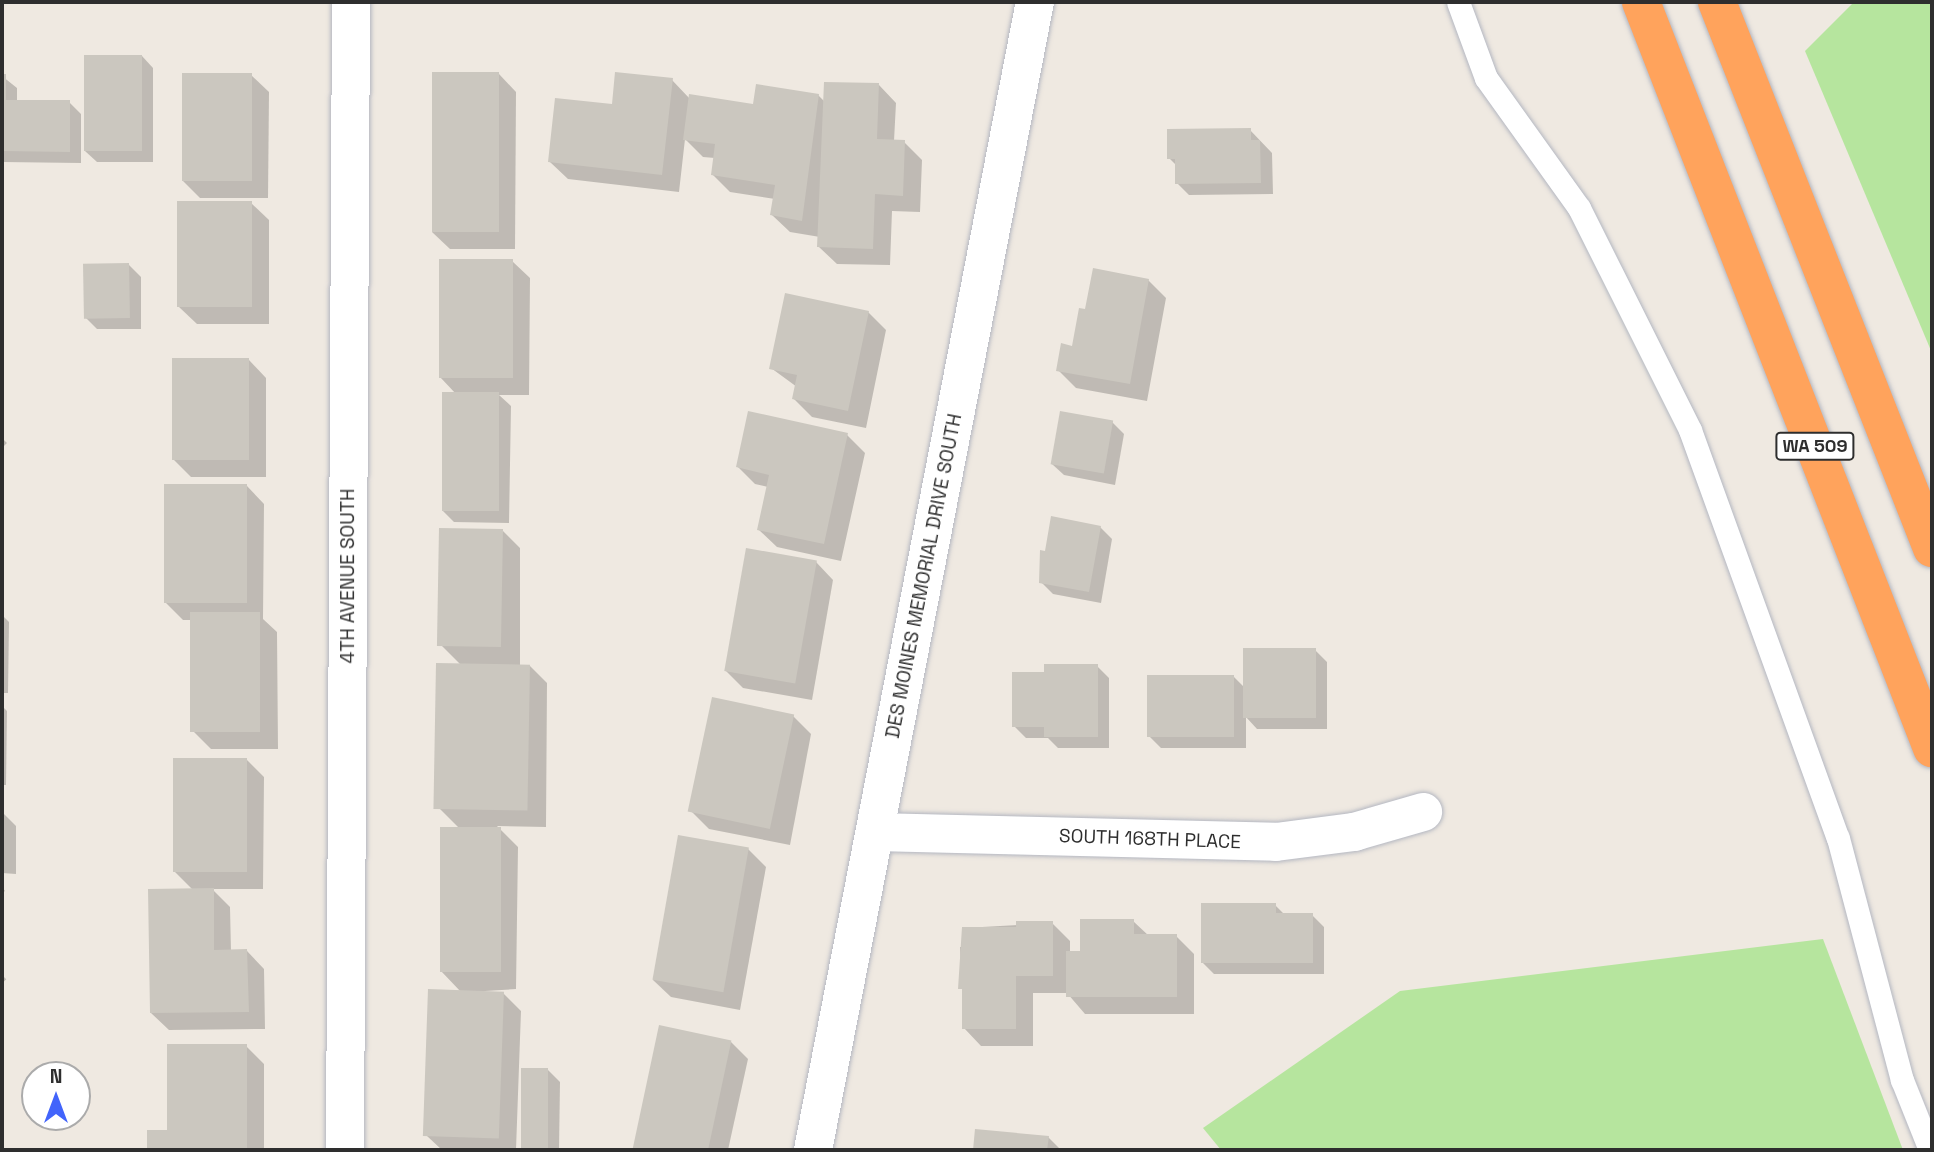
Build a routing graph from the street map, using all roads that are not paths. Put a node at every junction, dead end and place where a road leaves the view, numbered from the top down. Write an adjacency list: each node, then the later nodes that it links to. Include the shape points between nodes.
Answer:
1 (351, 2): 10 (street, 4TH AVENUE SOUTH)
2 (1035, 2): 9 (street, DES MOINES MEMORIAL DRIVE SOUTH)
3 (1458, 2): 12 (lane, via 1486,78 1580,208 1690,429 1838,838 1902,1080)
4 (1641, 2): 7 (highway, WA 509)
5 (1717, 2): 6 (highway)
6 (1932, 548)
7 (1932, 748)
8 (1423, 812): 9 (street, SOUTH 168TH PLACE, via 1354,832 1276,842)
9 (875, 832): 11 (street, DES MOINES MEMORIAL DRIVE SOUTH)
10 (345, 1150)
11 (813, 1150)
12 (1930, 1150)

